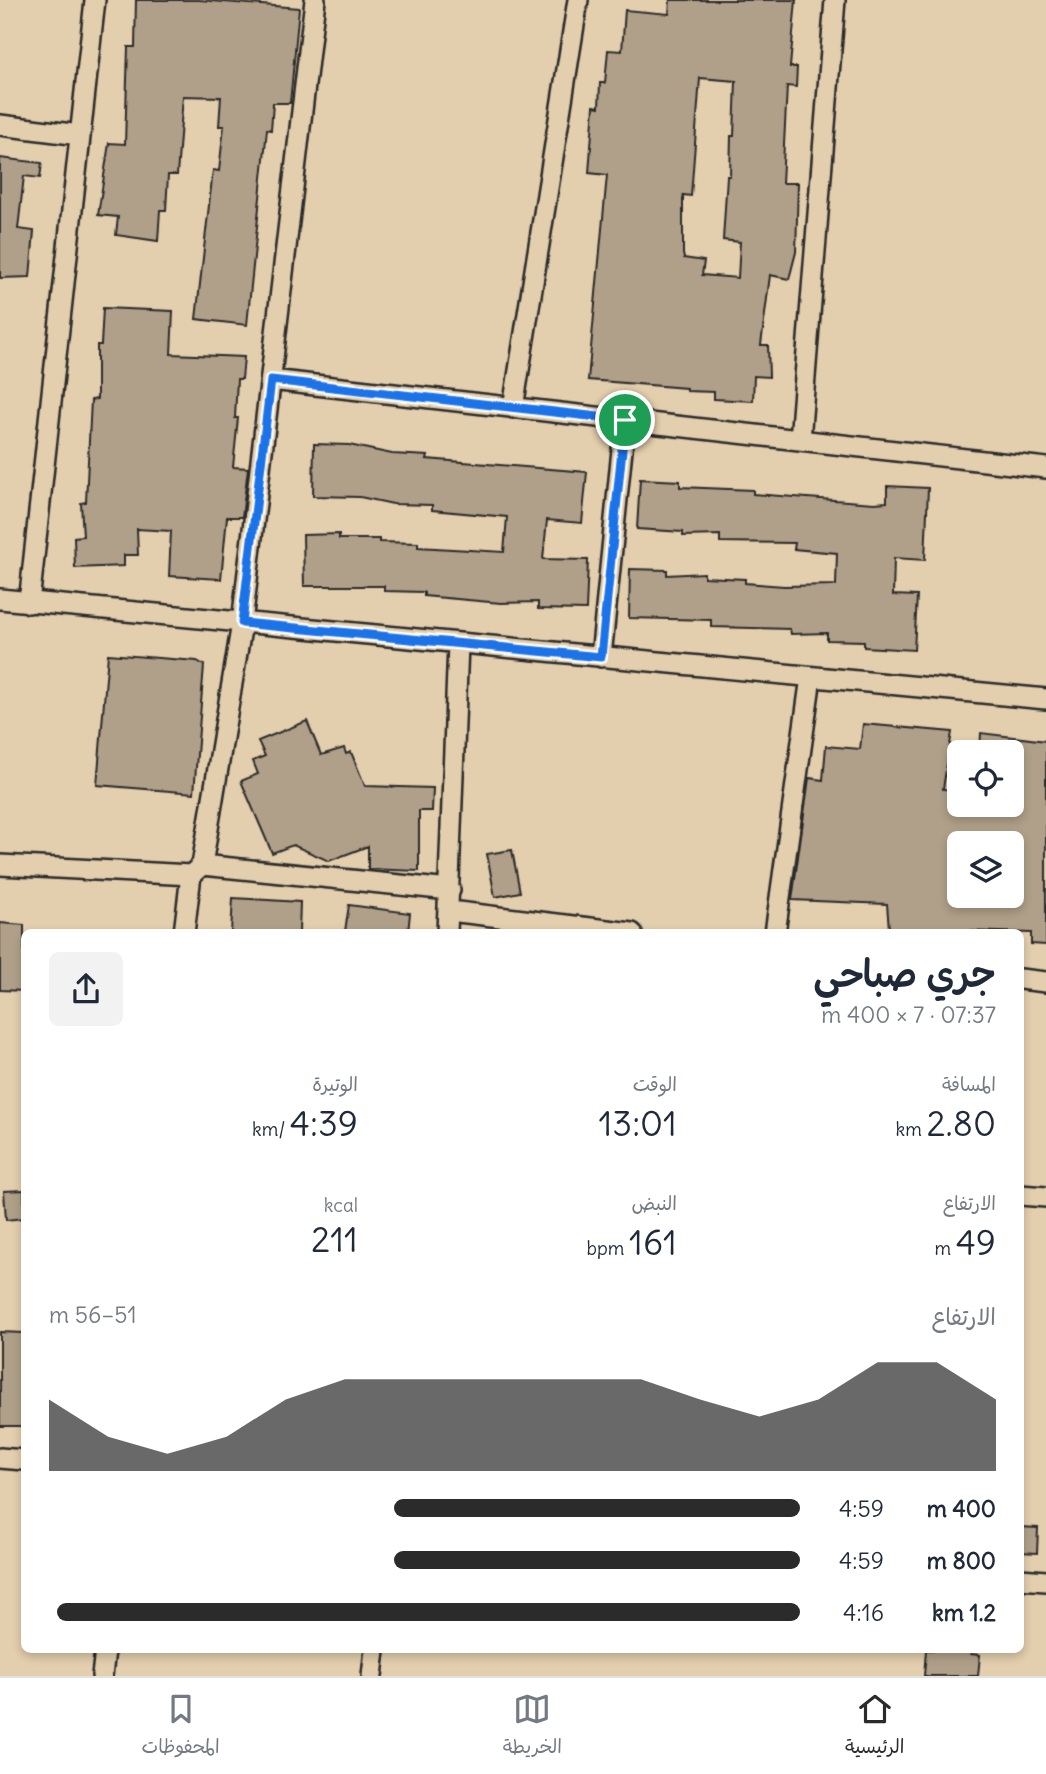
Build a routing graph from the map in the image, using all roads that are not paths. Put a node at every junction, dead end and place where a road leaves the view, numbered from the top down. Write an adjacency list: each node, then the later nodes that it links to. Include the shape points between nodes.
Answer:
1 (95, 0): 6 (street)
2 (315, 0): 7 (street)
3 (578, 0): 8 (street)
4 (835, 0): 10 (street)
5 (0, 125): 6 (street)
6 (80, 135): 13 (street)
7 (271, 380): 8 (street); 14 (street)
8 (513, 408): 9 (street)
9 (625, 420): 10 (street); 16 (street)
10 (800, 440): 11 (street)
11 (1046, 468)
12 (0, 599): 13 (street)
13 (29, 603): 14 (street)
14 (242, 623): 15 (street); 20 (street)
15 (458, 644): 16 (street); 21 (street)
16 (601, 657): 17 (street)
17 (811, 677): 18 (street); 26 (street)
18 (1046, 699)
19 (0, 865): 20 (street)
20 (197, 870): 21 (street); 23 (street)
21 (450, 890): 22 (street)
22 (450, 911): 24 (street); 25 (street)
23 (185, 929)
24 (448, 929)
25 (599, 929)
26 (776, 929)
27 (1024, 979): 28 (street)
28 (1046, 982)
29 (1024, 1195): 30 (street)
30 (1046, 1197)
31 (0, 1458): 32 (street)
32 (21, 1460)
33 (1024, 1579): 34 (street)
34 (1046, 1581)
35 (105, 1653): 37 (street)
36 (375, 1653): 38 (street)
37 (102, 1676)
38 (372, 1676)

